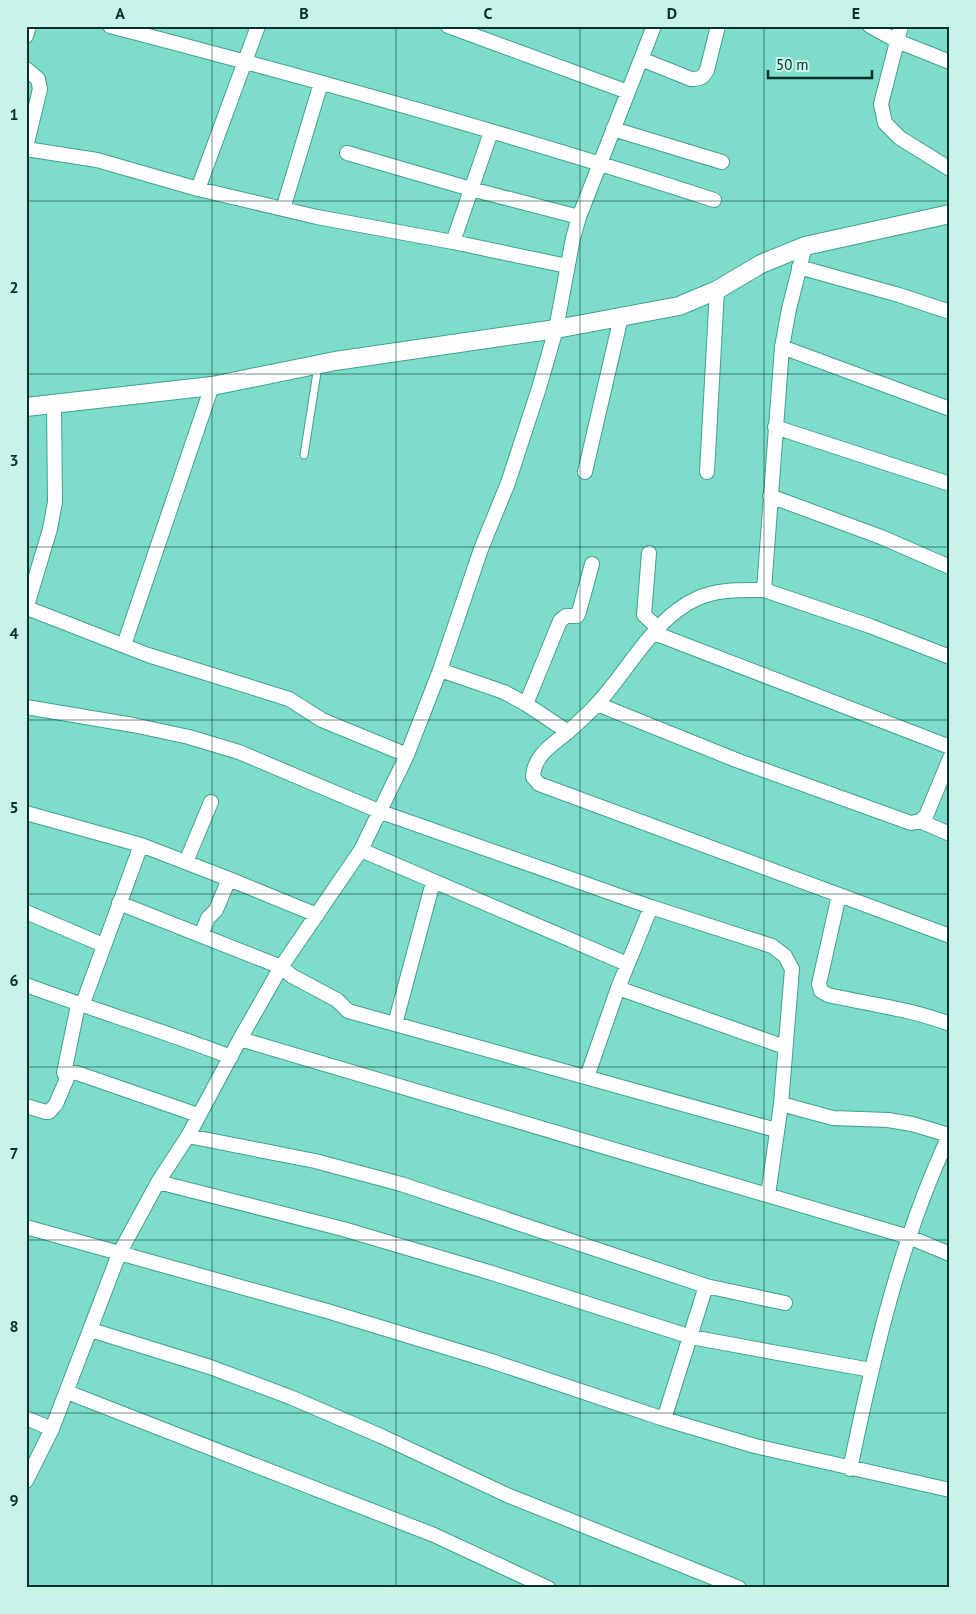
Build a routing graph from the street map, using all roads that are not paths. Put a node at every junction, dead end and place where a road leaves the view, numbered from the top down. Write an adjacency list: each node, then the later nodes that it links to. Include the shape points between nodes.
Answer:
1 (29, 26): 9 (street)
2 (110, 26): 12 (street)
3 (258, 26): 12 (street)
4 (448, 26): 17 (street)
5 (654, 26): 11 (street)
6 (718, 26): 11 (street, via 707,70 698,79)
7 (870, 26): 10 (street)
8 (901, 26): 10 (street)
9 (26, 36)
10 (897, 41): 13 (street); 24 (street, via 881,104 885,123 900,138)
11 (641, 59): 17 (street)
12 (245, 62): 16 (street); 25 (street)
13 (950, 62)
14 (26, 69): 15 (street)
15 (32, 78): 20 (street, via 40,89)
16 (321, 83): 19 (street); 28 (street)
17 (628, 92): 18 (street)
18 (613, 129): 22 (street); 23 (street)
19 (491, 132): 23 (street); 26 (street)
20 (26, 148): 25 (street, via 97,160)
21 (347, 152): 26 (street)
22 (722, 162)
23 (600, 163): 27 (street); 30 (street)
24 (950, 169)
25 (198, 189): 28 (street)
26 (471, 189): 30 (street); 31 (street)
27 (714, 200)
28 (283, 208): 31 (street)
29 (945, 215): 32 (street)
30 (579, 217): 33 (street)
31 (453, 242): 33 (street)
32 (805, 246): 34 (street); 35 (street, via 761,264)
33 (567, 266): 38 (street)
34 (800, 267): 36 (street); 39 (street)
35 (717, 290): 37 (street, via 679,306); 48 (street)
36 (950, 312)
37 (621, 317): 38 (street); 47 (street)
38 (556, 329): 40 (street); 59 (street, via 508,483)
39 (782, 347): 44 (street); 45 (street)
40 (318, 365): 41 (street); 46 (lane)
41 (212, 386): 42 (street); 57 (street)
42 (54, 403): 43 (street); 55 (street, via 55,502)
43 (26, 407)
44 (950, 409)
45 (775, 427): 49 (street); 50 (street)
46 (304, 455)
47 (585, 472)
48 (707, 472)
49 (950, 484)
50 (770, 496): 53 (street); 54 (street)
51 (649, 553): 56 (street, via 643,610)
52 (592, 564): 60 (street, via 579,612 577,616 566,616 560,621)
53 (950, 567)
54 (764, 590): 56 (street, via 726,590 696,599 673,614); 58 (street)
55 (27, 608): 57 (street)
56 (657, 631): 61 (street); 64 (street)
57 (124, 645): 65 (street, via 288,698 322,720)
58 (950, 657)
59 (440, 670): 60 (street, via 504,692); 65 (street)
60 (526, 704): 63 (street)
61 (597, 704): 63 (street); 70 (street, via 736,760 911,823)
62 (26, 707): 68 (street, via 133,725 240,752)
63 (568, 732): 77 (street, via 538,759 533,777 539,784)
64 (950, 747)
65 (407, 755): 68 (street)
66 (950, 758): 70 (street, via 926,816)
67 (211, 802): 74 (street)
68 (380, 812): 73 (street); 79 (street)
69 (26, 813): 72 (street)
70 (920, 821): 71 (street)
71 (950, 834)
72 (141, 845): 74 (street); 78 (street)
73 (361, 850): 76 (street); 81 (street)
74 (186, 862): 75 (street)
75 (229, 879): 81 (street); 82 (street)
76 (433, 882): 85 (street); 90 (street)
77 (840, 895): 83 (street); 91 (street, via 819,984 821,991)
78 (119, 903): 82 (street); 84 (street)
79 (651, 907): 85 (street); 93 (street, via 772,946 785,956 792,969)
80 (26, 912): 84 (street)
81 (317, 916): 86 (street)
82 (201, 935): 86 (street)
83 (950, 936)
84 (103, 945): 89 (street)
85 (627, 964): 88 (street)
86 (281, 967): 90 (street, via 337,1000 348,1011); 92 (street)
87 (26, 985): 89 (street)
88 (618, 988): 93 (street); 96 (street)
89 (82, 1006): 94 (street, via 179,1036); 95 (street, via 78,1005)
90 (395, 1024): 96 (street)
91 (950, 1024)
92 (240, 1039): 94 (street); 105 (street)
93 (785, 1048): 97 (street)
94 (231, 1057): 99 (street)
95 (64, 1073)
96 (587, 1077): 100 (street)
97 (781, 1104): 100 (street); 101 (street, via 833,1118 888,1120)
98 (26, 1106): 99 (street, via 49,1112 68,1076 77,1073)
99 (198, 1115): 102 (street)
100 (776, 1130): 105 (street)
101 (949, 1134): 103 (street)
102 (188, 1136): 104 (street); 110 (street, via 315,1161 402,1184)
103 (945, 1156): 107 (street, via 924,1191)
104 (158, 1182): 108 (street); 113 (street, via 343,1229)
105 (768, 1195): 107 (street)
106 (26, 1227): 108 (street)
107 (909, 1237): 109 (street); 114 (street)
108 (119, 1254): 112 (street); 117 (street, via 328,1311)
109 (950, 1254)
110 (706, 1286): 111 (street); 113 (street)
111 (785, 1303)
112 (91, 1330): 115 (street); 123 (street, via 210,1367 290,1397 507,1495)
113 (691, 1337): 114 (street); 117 (street)
114 (871, 1370): 119 (street)
115 (67, 1392): 118 (street); 122 (street, via 434,1534)
116 (26, 1418): 118 (street)
117 (664, 1419): 119 (street, via 755,1446)
118 (52, 1429): 120 (street)
119 (850, 1468): 121 (street)
120 (26, 1481)
121 (950, 1490)
122 (548, 1588)
123 (739, 1588)

